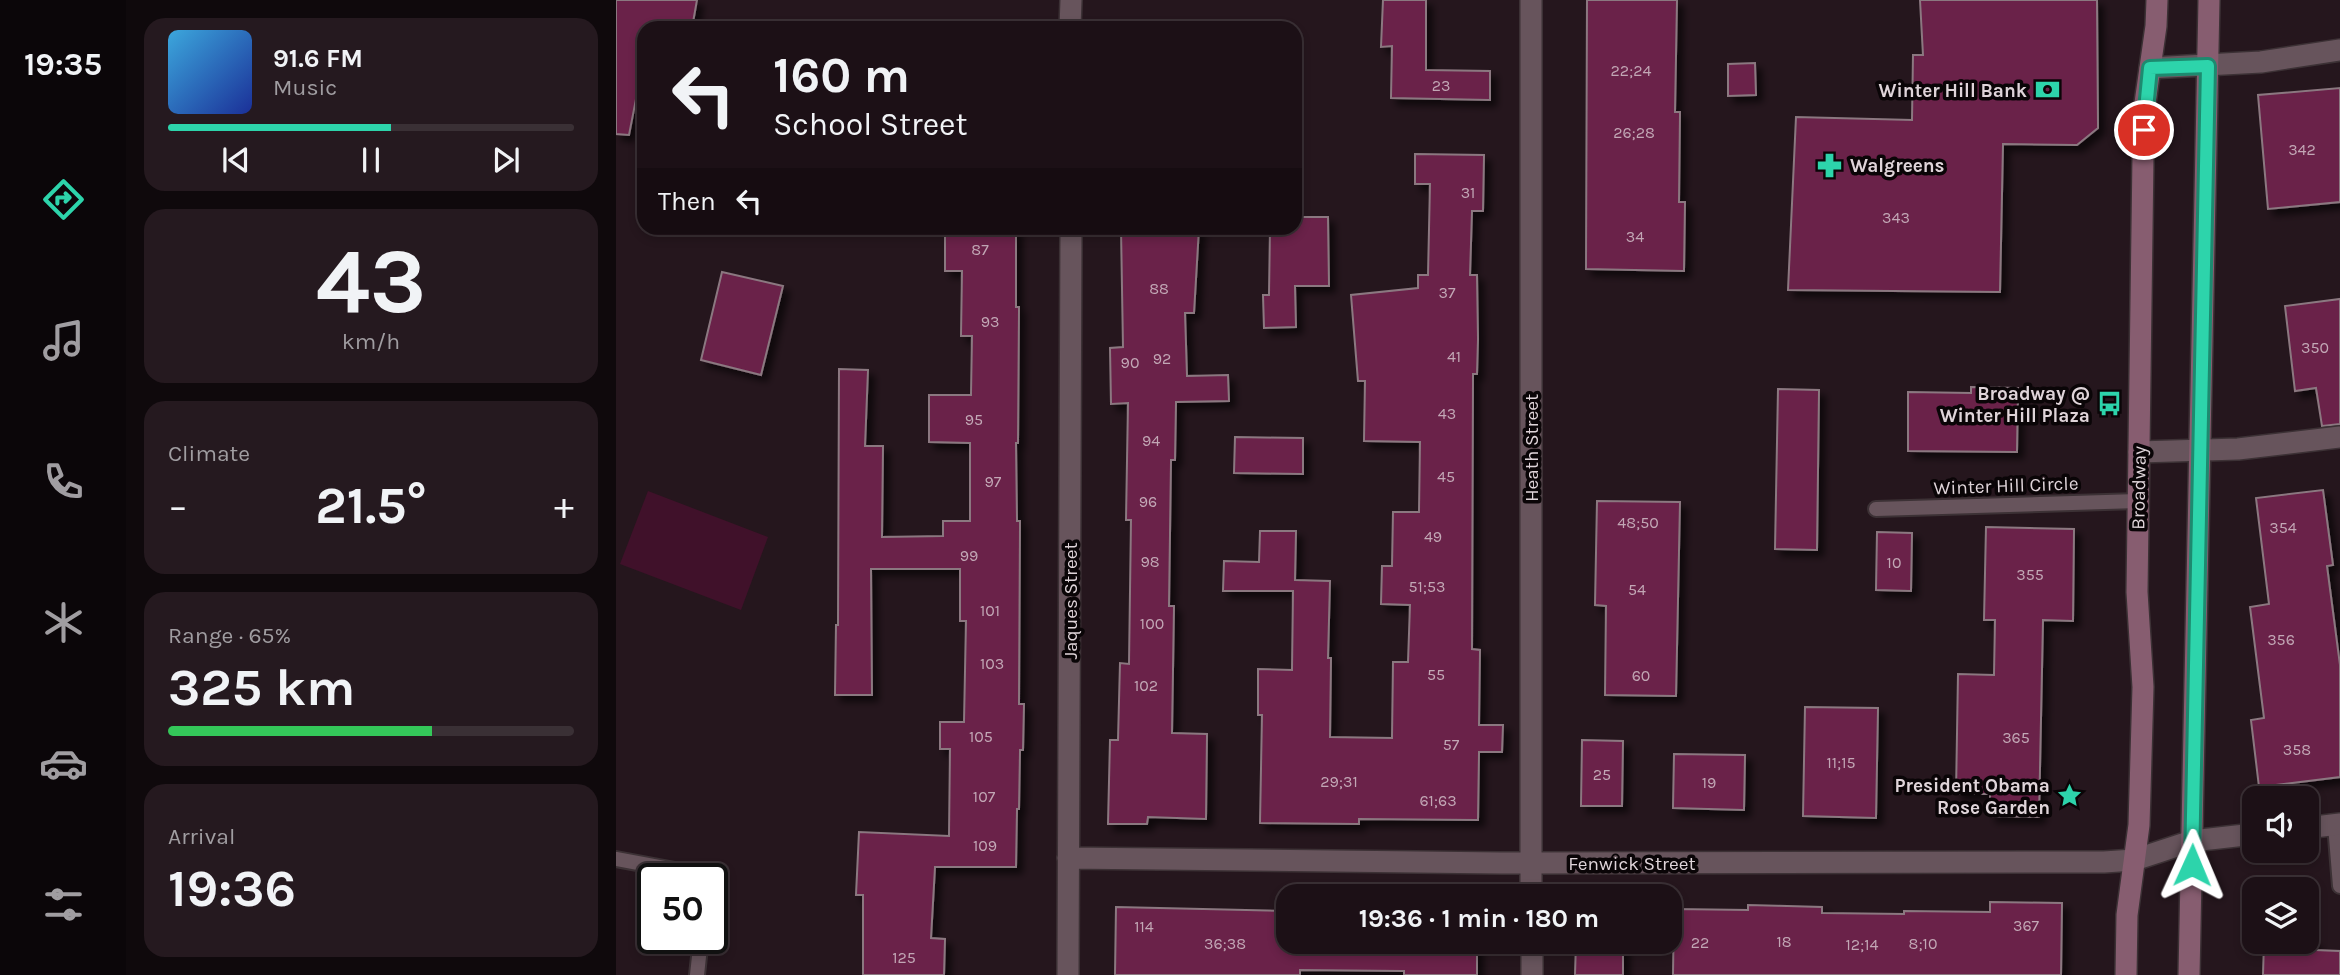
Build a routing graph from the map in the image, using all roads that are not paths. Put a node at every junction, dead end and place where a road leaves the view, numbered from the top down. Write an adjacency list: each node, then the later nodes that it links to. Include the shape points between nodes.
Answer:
1 (1071, 0): 5 (street)
2 (1531, 0): 23 (street, Heath Street)
3 (2157, 0): 8 (main road, Broadway)
4 (2209, 0): 7 (main road)
5 (1070, 21)
6 (2340, 50): 7 (street)
7 (2208, 66): 8 (street); 11 (main road)
8 (2150, 68): 12 (main road, Broadway, via 2143,157)
9 (1071, 235): 19 (street, Jaques Street)
10 (2340, 437): 11 (street)
11 (2199, 450): 12 (street); 18 (main road)
12 (2139, 452): 13 (main road, Broadway)
13 (2138, 501): 14 (lane, Winter Hill Circle); 21 (main road, Broadway, via 2143,687)
14 (1876, 509)
15 (2337, 824): 16 (street); 25 (lane)
16 (2319, 826)
17 (2242, 835): 18 (street, Fenwick Street)
18 (2192, 841): 21 (street, Fenwick Street); 32 (main road)
19 (1068, 858): 23 (street, Fenwick Street); 29 (street, Jaques Street)
20 (616, 859): 22 (lane)
21 (2134, 860): 23 (street, Fenwick Street); 31 (main road, Broadway)
22 (637, 863)
23 (1531, 863): 24 (street, Heath Street)
24 (1531, 884)
25 (2340, 886)
26 (699, 954): 28 (lane)
27 (1532, 954): 30 (street)
28 (697, 975)
29 (1068, 975)
30 (1532, 975)
31 (2126, 975)
32 (2189, 975)

